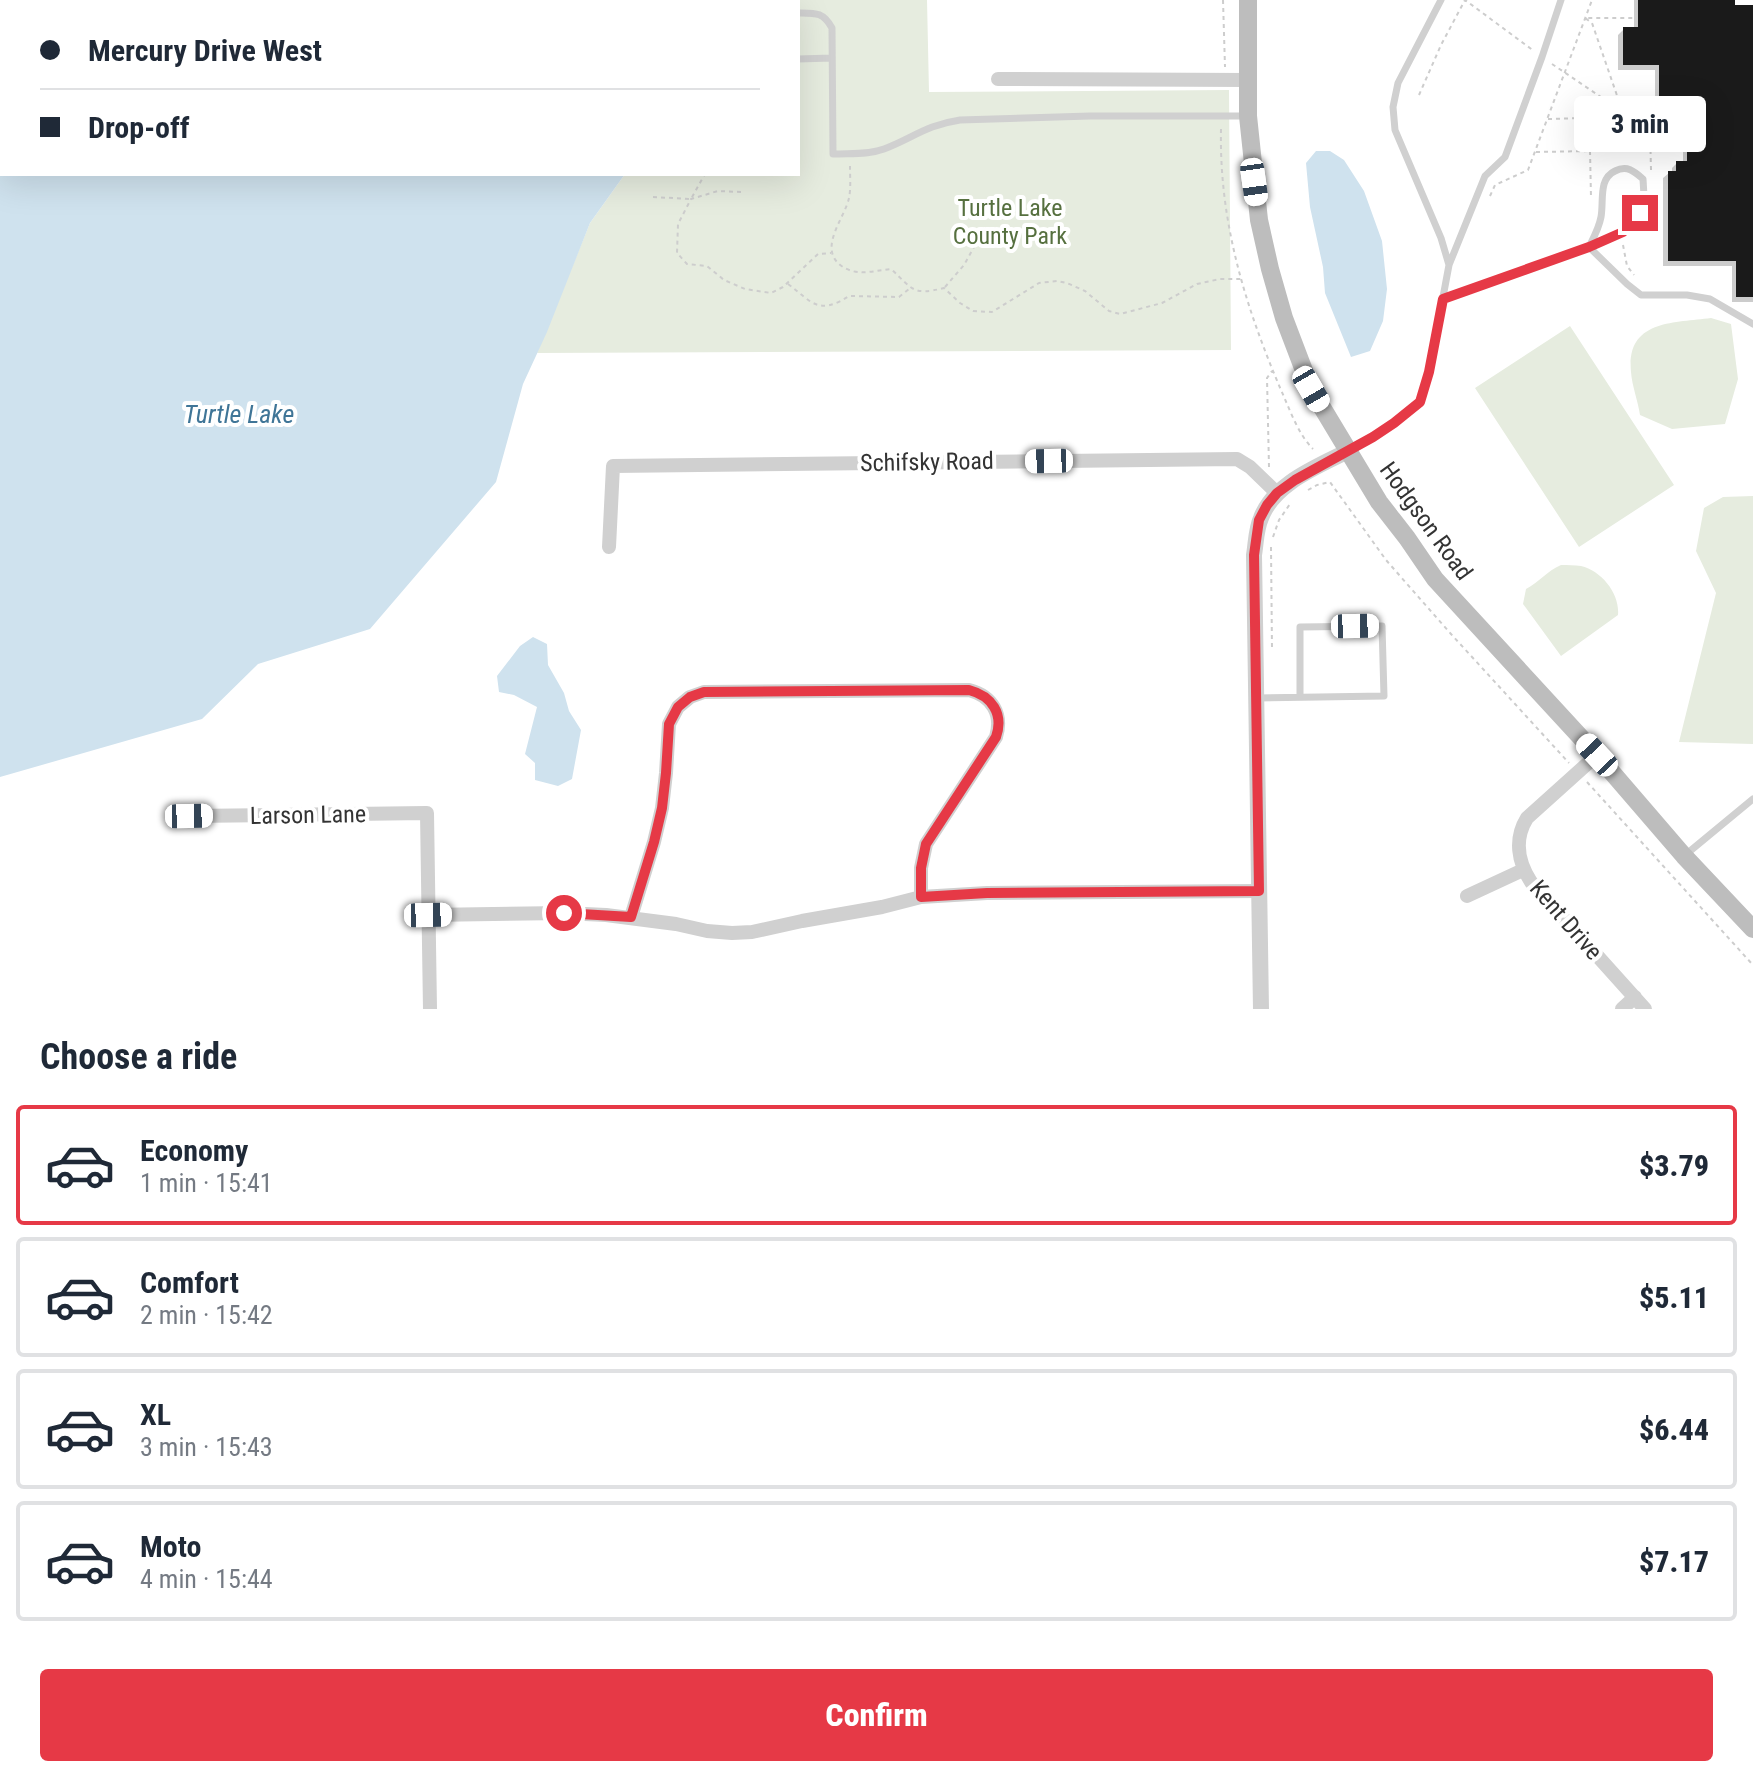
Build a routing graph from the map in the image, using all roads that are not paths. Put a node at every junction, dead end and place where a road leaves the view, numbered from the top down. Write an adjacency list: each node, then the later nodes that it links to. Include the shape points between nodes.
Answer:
1 (1248, 0): 8 (main road, Hodgson Road)
2 (1441, 0): 11 (lane, via 1398,83 1393,107 1395,130)
3 (1561, 0): 11 (lane, via 1505,157 1485,176)
4 (800, 13): 5 (lane, via 826,18 832,28)
5 (832, 58): 6 (lane); 9 (lane, via 833,154 882,150 924,129 960,120)
6 (800, 59)
7 (998, 79): 8 (street)
8 (1248, 80): 9 (main road, Hodgson Road)
9 (1248, 116): 14 (main road, Hodgson Road, via 1259,220 1284,318 1311,389)
10 (1589, 247): 10 (lane, via 1623,232 1640,213 1643,179 1632,169 1608,174 1603,183 1601,218); 12 (lane); 13 (lane, via 1641,295 1710,299)
11 (1449, 265): 12 (lane)
12 (1443, 299): 14 (lane, via 1420,402)
13 (1753, 324)
14 (1348, 451): 15 (street); 19 (main road, Hodgson Road, via 1435,579)
15 (1277, 493): 16 (street, Schifsky Road, via 1237,459 613,466); 18 (street, via 1259,520 1254,555)
16 (609, 547)
17 (1300, 697): 17 (lane, via 1384,696 1382,626 1300,627); 18 (lane)
18 (1256, 698): 24 (street)
19 (1597, 755): 22 (main road, Hodgson Road); 23 (street, Kent Drive, via 1527,818 1520,829)
20 (1753, 799): 22 (lane)
21 (189, 816): 27 (street, Larson Lane, via 427,813)
22 (1684, 856): 29 (main road, Hodgson Road)
23 (1523, 870): 25 (street); 30 (street, Kent Drive)
24 (1259, 891): 26 (street); 32 (street)
25 (1467, 896)
26 (921, 897): 28 (street, via 742,932); 28 (street, via 926,844 999,730 988,698 969,690 704,692 678,707 669,724 662,808)
27 (428, 915): 28 (street); 31 (street)
28 (631, 917)
29 (1753, 929)
30 (1635, 997): 33 (street); 34 (street, Kent Drive)
31 (430, 1009)
32 (1261, 1009)
33 (1622, 1009)
34 (1645, 1009)

